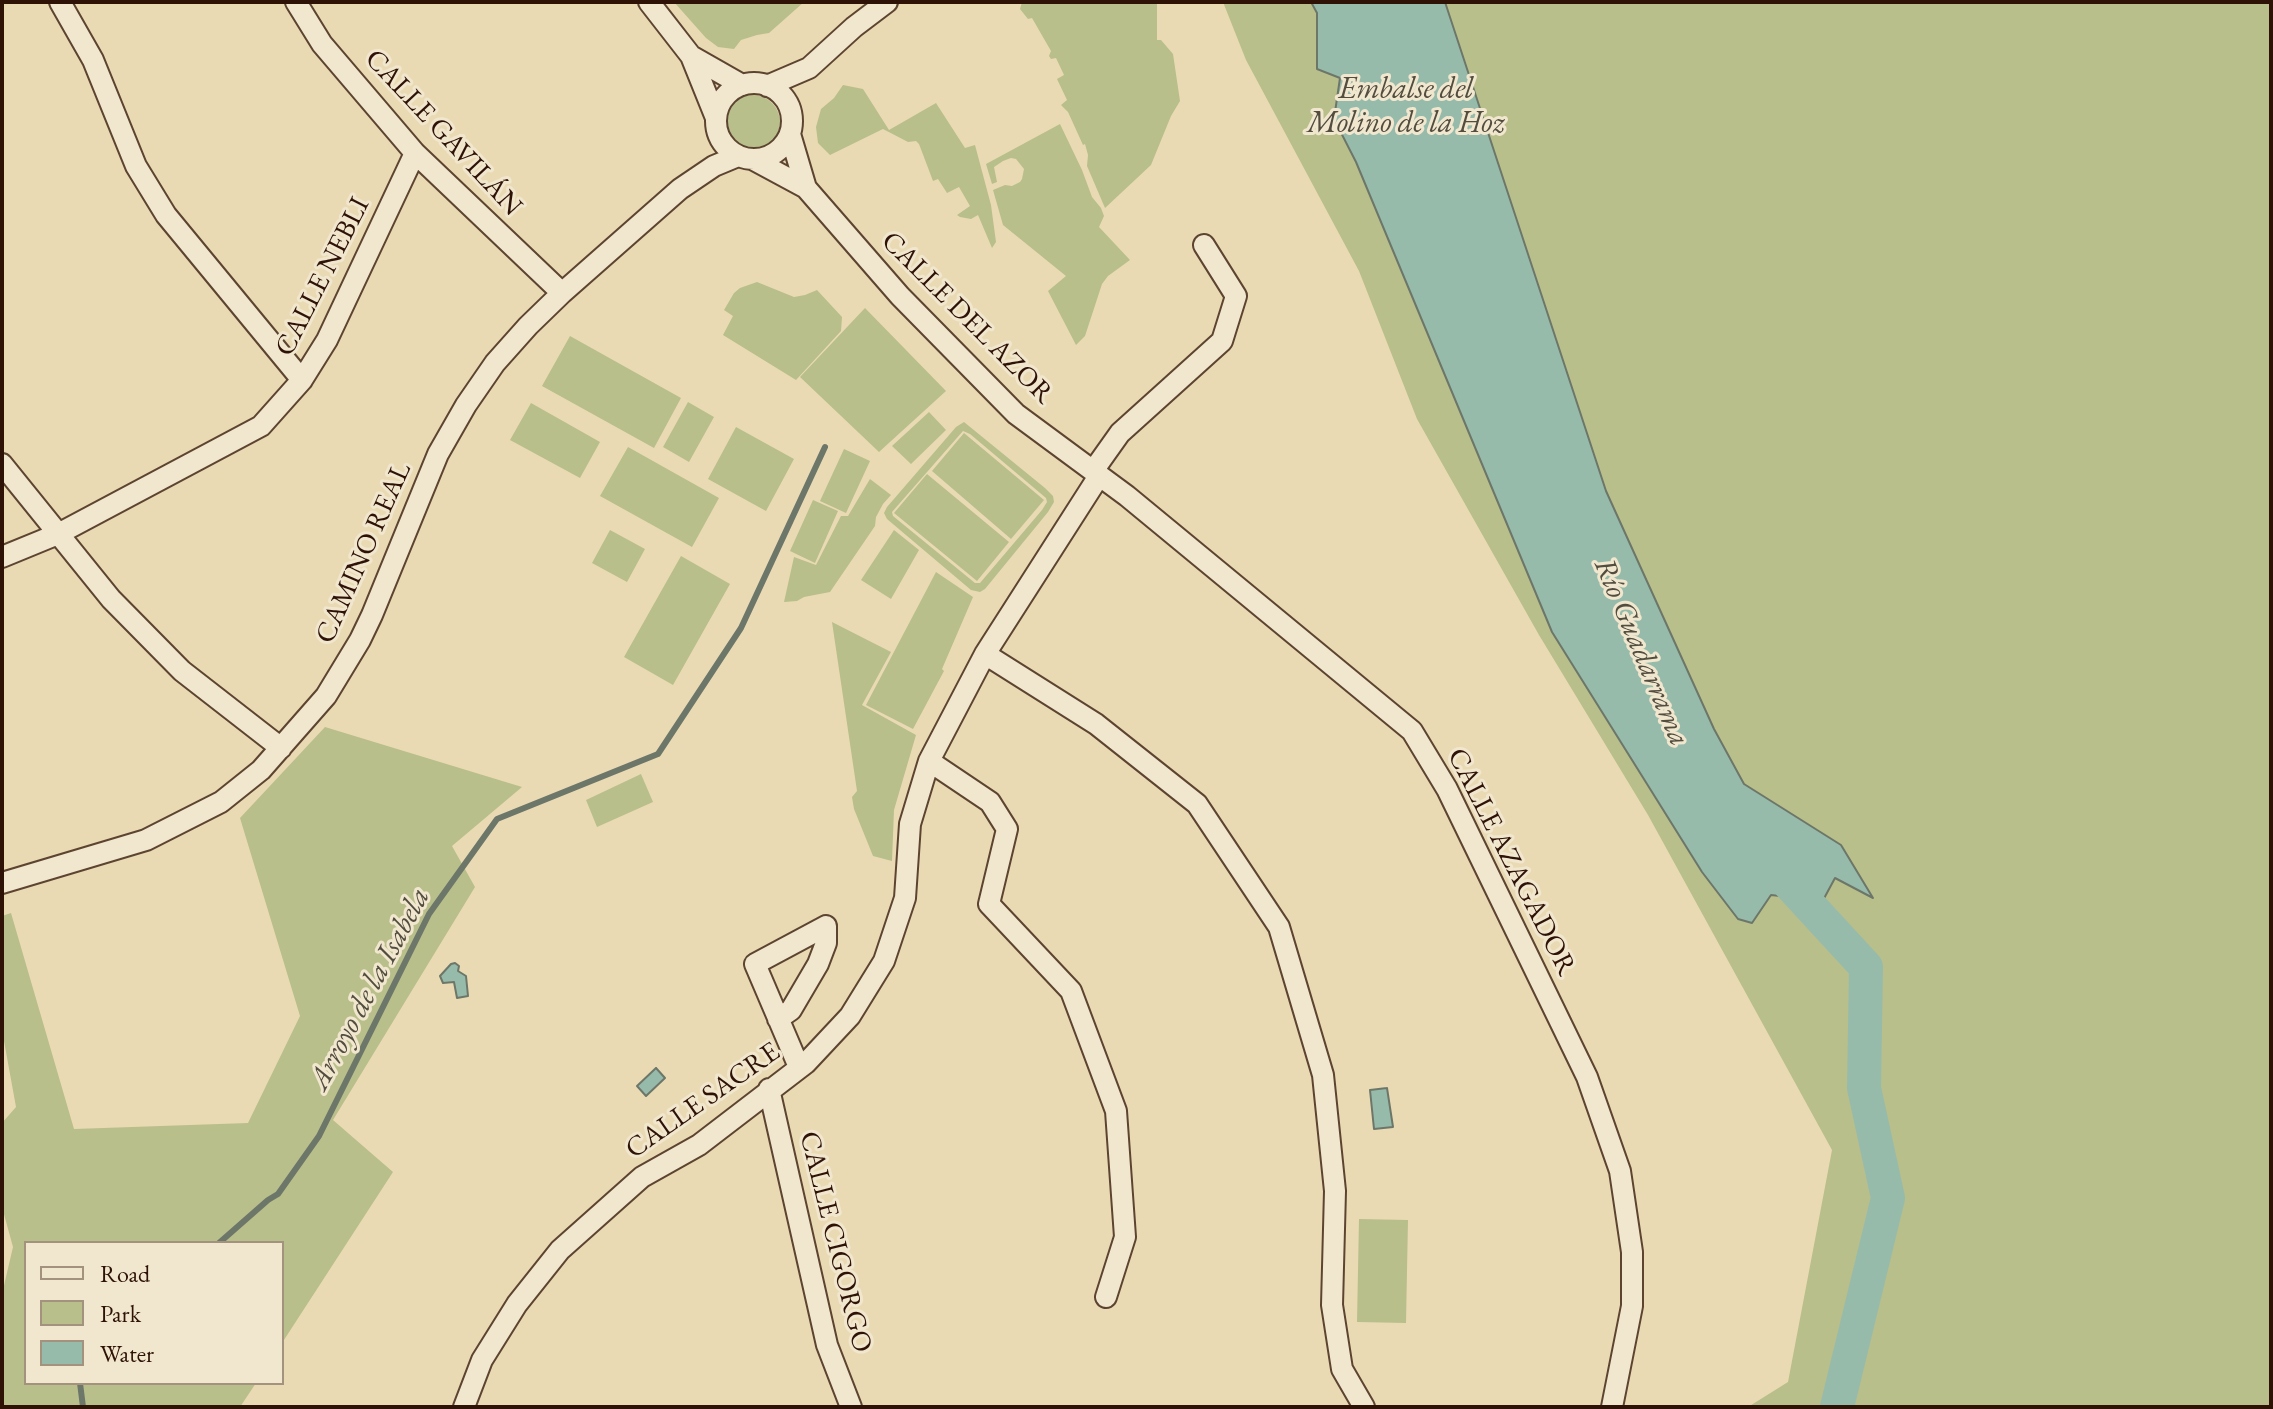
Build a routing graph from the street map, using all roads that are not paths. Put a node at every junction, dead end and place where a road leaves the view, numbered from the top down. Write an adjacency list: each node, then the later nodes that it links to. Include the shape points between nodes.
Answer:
1 (60, 2): 18 (street, via 93,60 136,166 166,215)
2 (296, 2): 12 (street, CALLE GAVILÁN, via 322,44)
3 (649, 2): 5 (street)
4 (887, 2): 6 (street)
5 (691, 56): 7 (street); 10 (street)
6 (809, 68): 8 (street); 9 (street)
7 (742, 85): 8 (street); 10 (street, via 724,98)
8 (767, 86): 9 (street)
9 (790, 110): 11 (street)
10 (716, 123): 13 (street, via 723,145); 15 (street, CAMINO REAL, via 706,153)
11 (790, 134): 13 (street, via 766,158); 14 (street, CALLE DEL AZOR)
12 (415, 153): 17 (street, CALLE GAVILÁN); 18 (street, CALLE NEBLI, via 327,340)
13 (746, 158): 14 (street, CALLE DEL AZOR); 15 (street, CAMINO REAL, via 714,166)
14 (806, 188): 20 (street, CALLE DEL AZOR, via 900,296 1016,414)
15 (680, 189): 17 (street, CAMINO REAL)
16 (1204, 245): 20 (street, CALLE SACRE, via 1236,296 1222,341 1120,433)
17 (562, 293): 24 (street, CAMINO REAL, via 495,363 466,405 438,454 360,640 326,696)
18 (302, 380): 21 (street, CALLE NEBLI, via 261,426)
19 (2, 464): 21 (street)
20 (1096, 474): 23 (street, CALLE SACRE); 34 (street, CALLE AZAGADOR, via 1412,731 1447,789 1587,1077 1620,1171 1632,1252 1632,1306)
21 (58, 534): 22 (street, CALLE NEBLI); 24 (street, via 111,599 182,671)
22 (2, 557)
23 (985, 654): 25 (street, CALLE SACRE); 33 (street, via 1096,724 1197,804 1279,927 1323,1075 1335,1191 1332,1305 1342,1369)
24 (281, 748): 26 (street, CAMINO REAL, via 221,802 184,823 146,840)
25 (929, 761): 28 (street, CALLE SACRE, via 910,824 905,898 884,961 850,1016); 30 (street, via 990,802 1007,829 989,904 1071,991 1116,1111 1125,1237)
26 (2, 883)
27 (778, 1019): 28 (street)
28 (799, 1067): 29 (street, CALLE SACRE)
29 (769, 1089): 31 (street, CALLE SACRE, via 699,1145 642,1177 560,1250 482,1360); 32 (street, CALLE CIGORGO, via 827,1345)
30 (1106, 1297)
31 (464, 1407)
32 (851, 1407)
33 (1364, 1407)
34 (1612, 1407)

